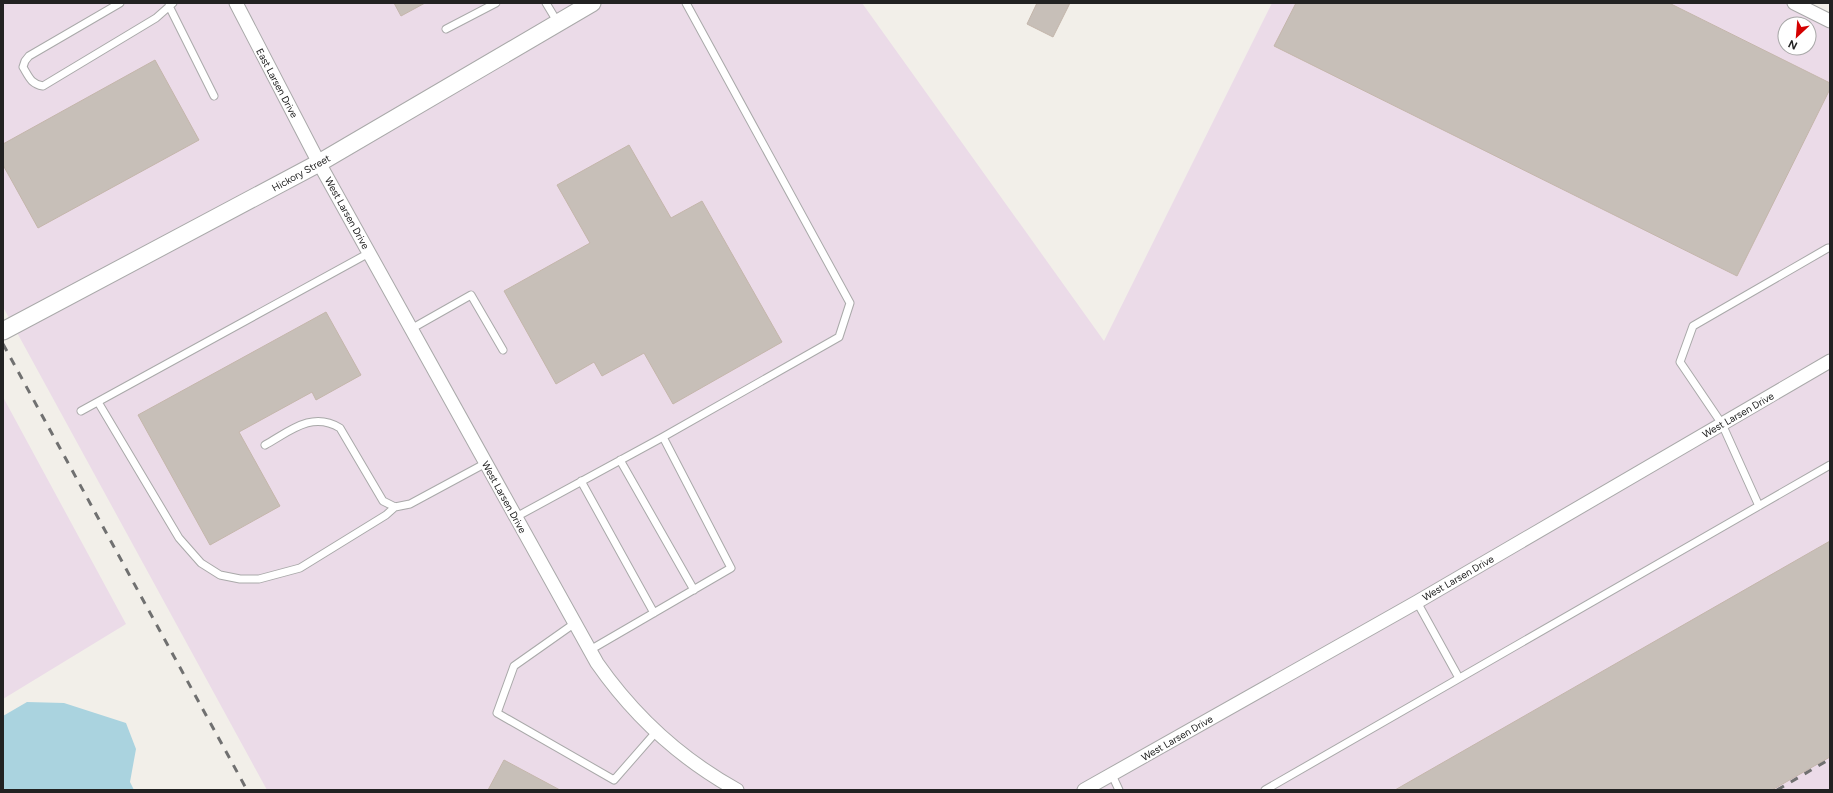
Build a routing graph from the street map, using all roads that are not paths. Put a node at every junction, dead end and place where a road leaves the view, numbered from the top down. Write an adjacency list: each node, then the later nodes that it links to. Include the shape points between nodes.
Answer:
1 (120, 3): 8 (lane, via 29,56 23,67 31,81 44,86 156,18)
2 (236, 3): 13 (street, East Larsen Drive)
3 (496, 3): 11 (lane)
4 (546, 3): 10 (lane)
5 (592, 3): 10 (street, Hickory Street)
6 (686, 3): 23 (lane, via 850,303 839,337)
7 (1794, 3): 9 (street)
8 (171, 5): 12 (lane)
9 (1830, 21)
10 (558, 23): 13 (street, Hickory Street)
11 (446, 30)
12 (214, 96)
13 (319, 163): 15 (street, West Larsen Drive); 17 (street, Hickory Street)
14 (1830, 248): 22 (lane, via 1693,326 1680,362)
15 (369, 253): 16 (street, West Larsen Drive); 20 (lane)
16 (411, 329): 18 (lane, via 471,295); 26 (street, West Larsen Drive)
17 (3, 331)
18 (503, 350)
19 (1830, 361): 22 (street, West Larsen Drive)
20 (98, 402): 21 (lane); 30 (lane, via 179,538 201,563 220,575 259,579 300,568 386,516)
21 (81, 411)
22 (1722, 424): 29 (lane); 33 (street, West Larsen Drive)
23 (662, 437): 25 (lane); 32 (lane, via 731,568)
24 (265, 445): 30 (lane, via 306,422 330,422 340,428 383,501)
25 (620, 460): 28 (lane); 32 (lane)
26 (486, 463): 30 (lane, via 410,504); 31 (street, West Larsen Drive)
27 (1830, 464): 29 (lane)
28 (581, 481): 31 (lane); 34 (lane)
29 (1759, 506): 37 (lane)
30 (395, 507)
31 (516, 517): 35 (street, West Larsen Drive)
32 (694, 590): 34 (lane)
33 (1417, 602): 37 (lane); 39 (street, West Larsen Drive)
34 (654, 613): 36 (lane)
35 (575, 623): 36 (street, West Larsen Drive); 38 (lane, via 514,666 497,713 614,780)
36 (590, 650): 38 (street, West Larsen Drive, via 617,690)
37 (1459, 678): 43 (lane)
38 (656, 732): 40 (street, West Larsen Drive, via 689,759)
39 (1112, 775): 41 (street, West Larsen Drive); 42 (lane)
40 (737, 790)
41 (1084, 790)
42 (1120, 790)
43 (1265, 790)

